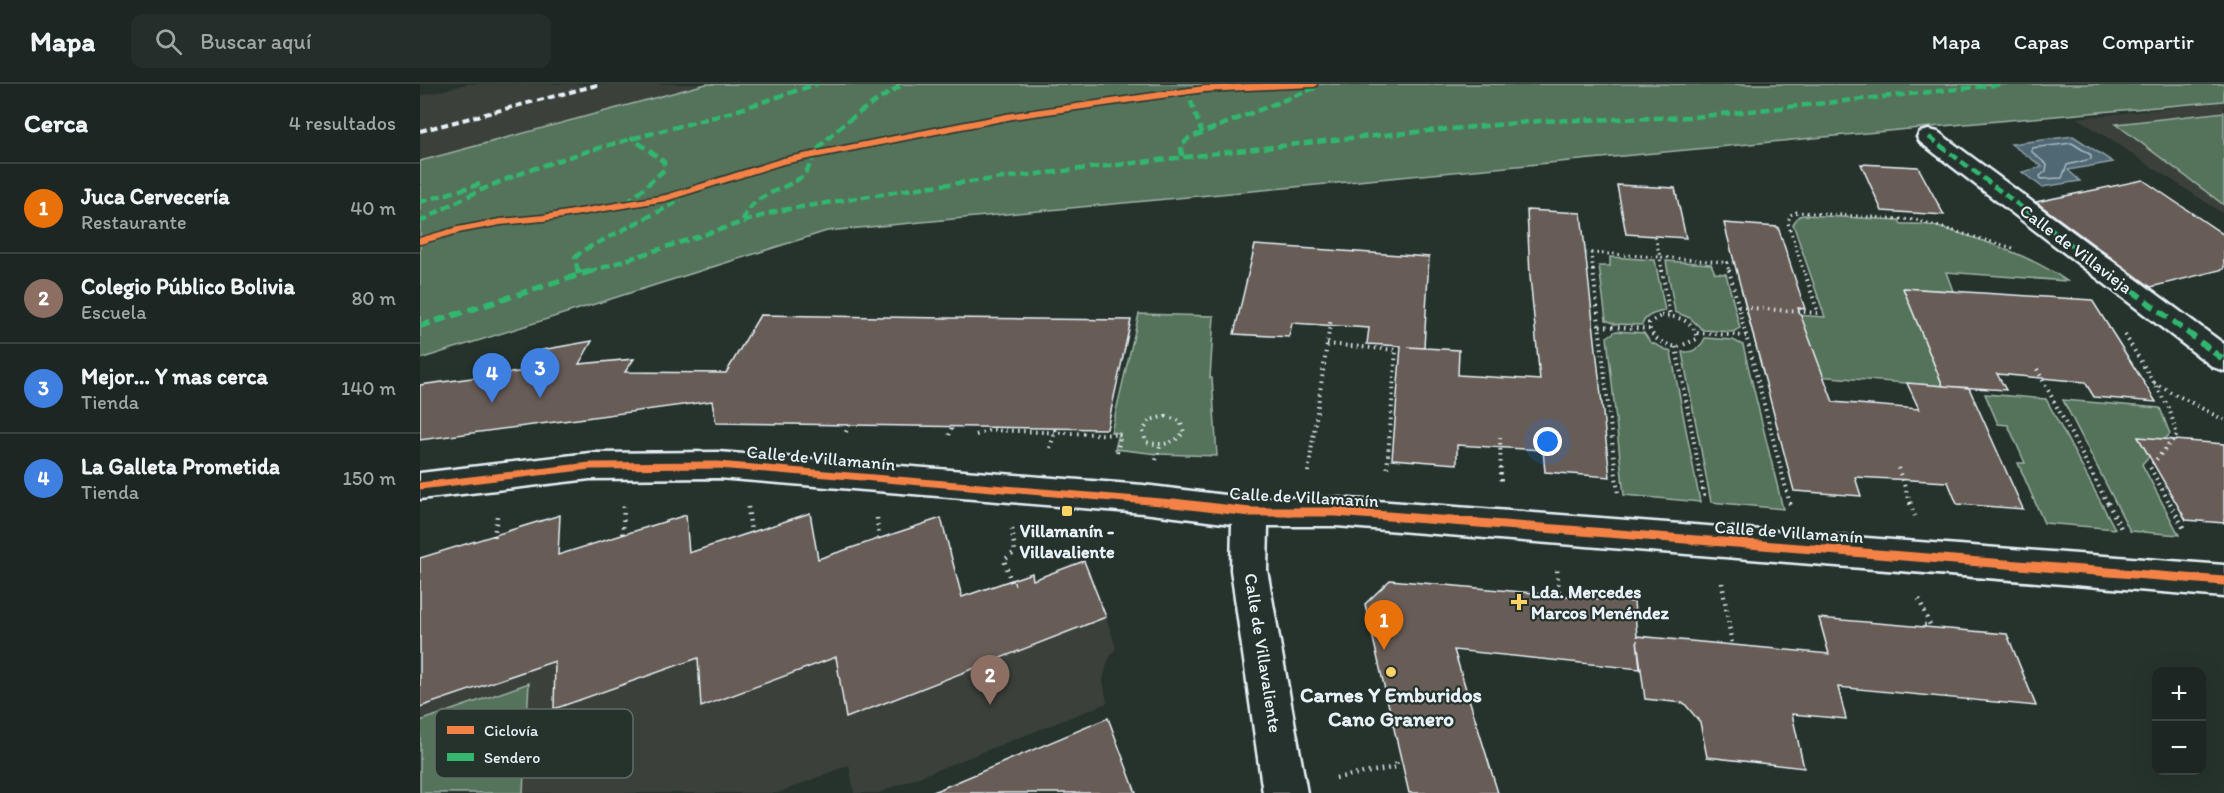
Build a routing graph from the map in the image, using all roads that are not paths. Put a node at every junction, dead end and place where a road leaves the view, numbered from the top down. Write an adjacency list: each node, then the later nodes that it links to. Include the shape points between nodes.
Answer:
1 (1929, 137): 3 (street, Calle de Villavieja)
2 (2224, 329): 3 (street)
3 (2192, 336): 4 (street, Calle de Villavieja)
4 (2224, 360)
5 (420, 486): 6 (street, Calle de Villamanín, via 590,466 718,465 1143,499)
6 (1250, 512): 7 (street, Calle de Villamanín, via 1336,512); 8 (street, Calle de Villavaliente, via 1250,570)
7 (2224, 582)
8 (1285, 793)

